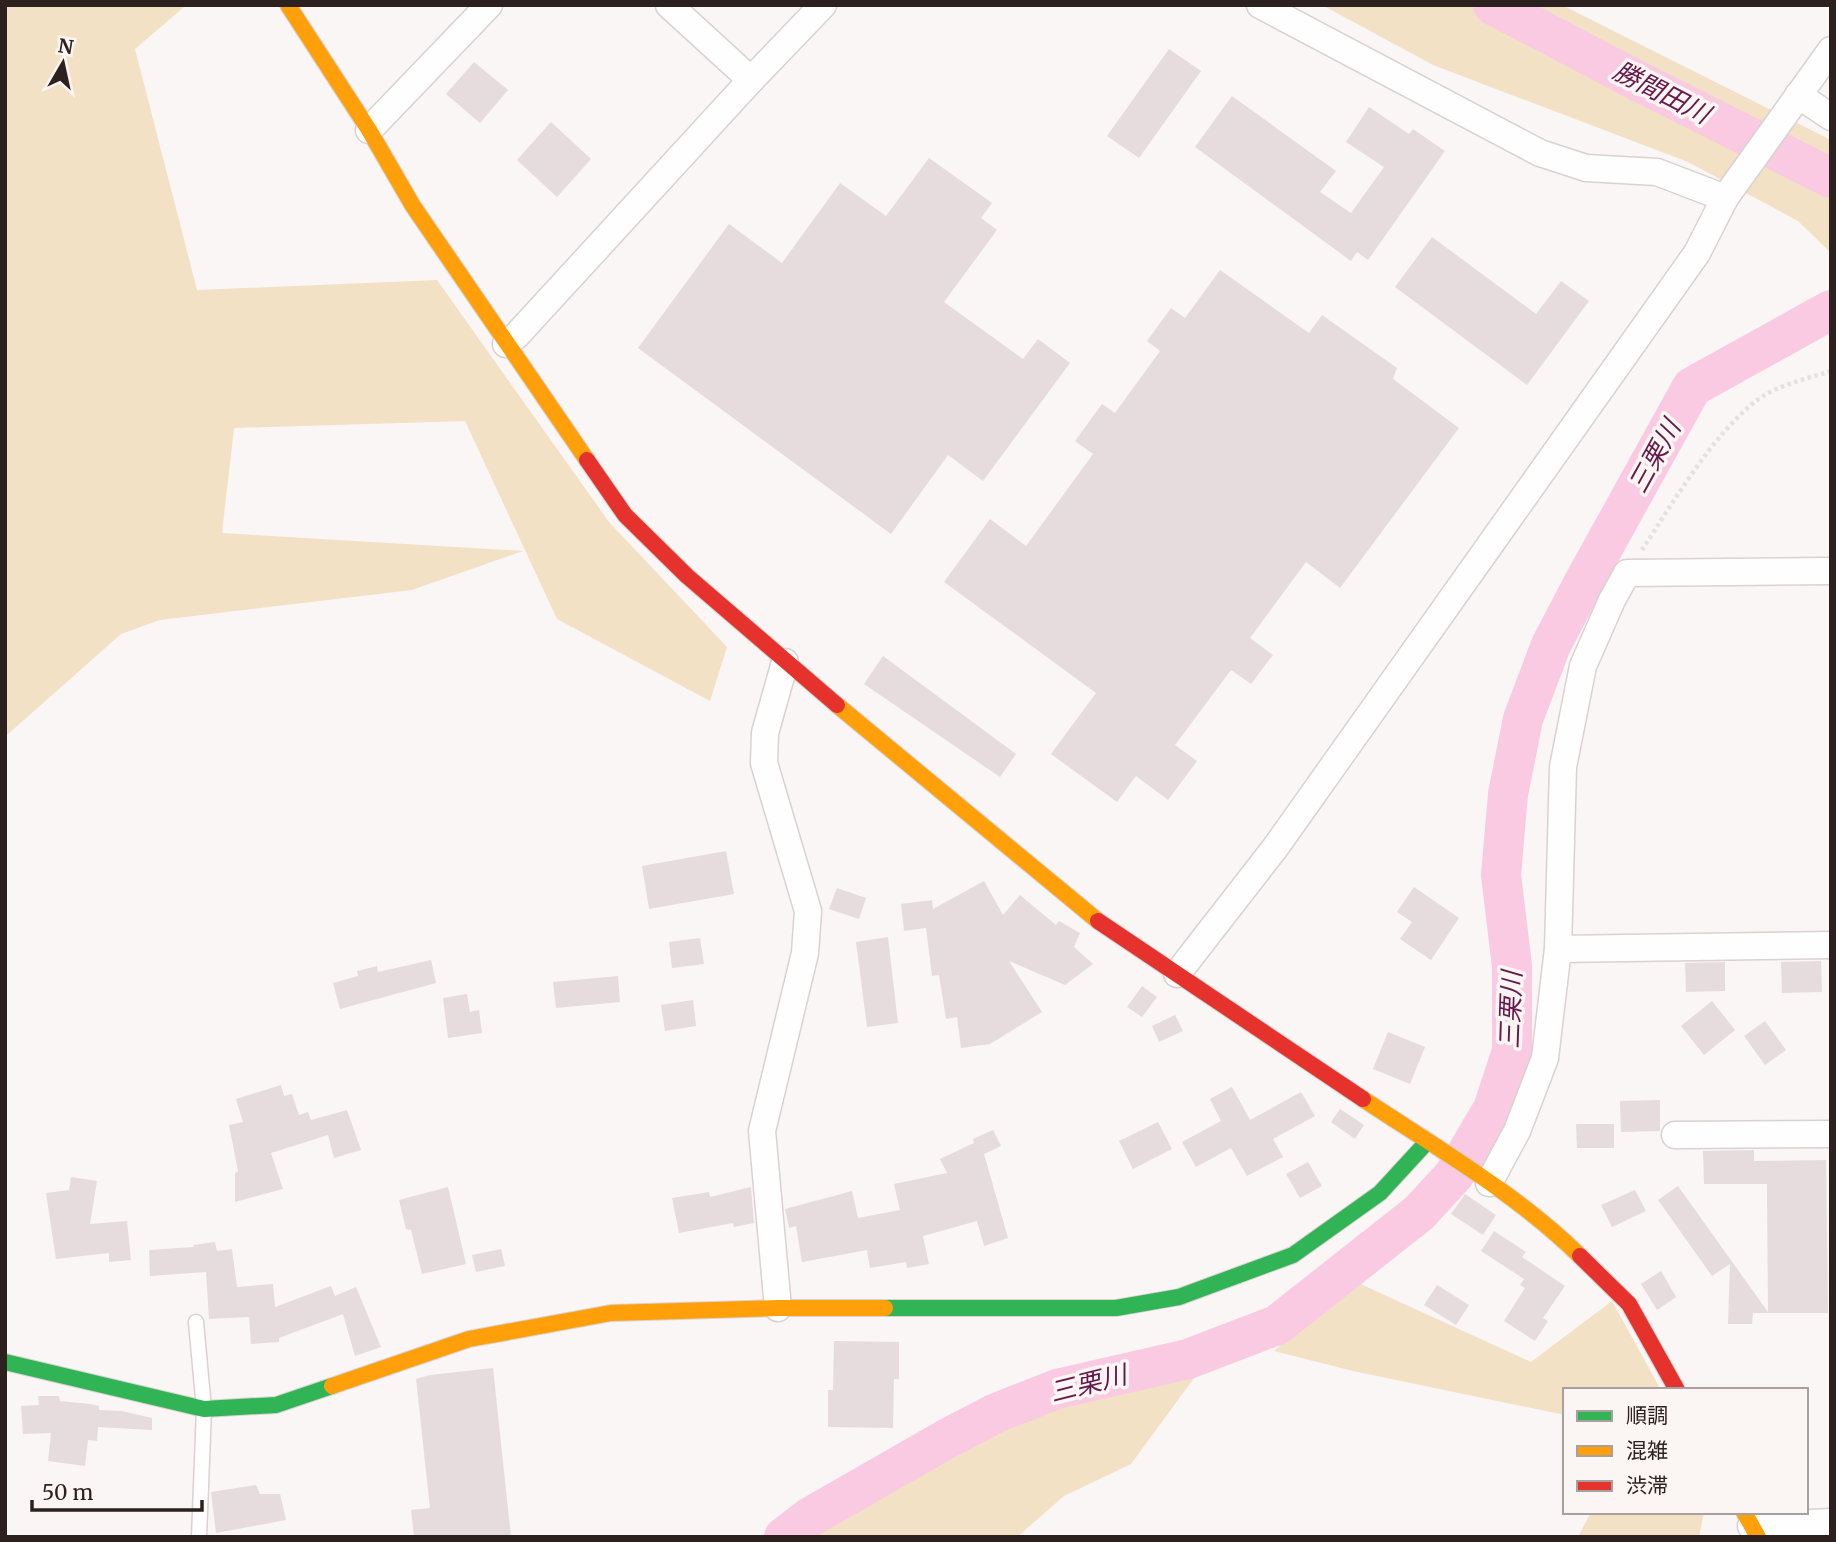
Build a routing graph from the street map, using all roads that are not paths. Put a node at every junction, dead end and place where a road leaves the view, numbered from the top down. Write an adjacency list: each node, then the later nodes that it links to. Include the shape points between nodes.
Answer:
1 (288, 5): 10 (street)
2 (489, 5): 10 (street)
3 (669, 5): 7 (street)
4 (823, 5): 7 (street)
5 (1260, 5): 11 (street, via 1540,153 1586,168 1657,172)
6 (1831, 50): 8 (street)
7 (751, 80): 12 (street)
8 (1793, 101): 9 (street); 11 (street)
9 (1831, 117)
10 (369, 130): 12 (street, via 413,206)
11 (1730, 191): 17 (street, via 1697,253 1275,848)
12 (506, 344): 14 (street, via 625,515)
13 (1831, 571): 16 (street, via 1628,573 1583,666 1563,767)
14 (785, 662): 17 (street, via 1107,928); 22 (street, via 765,733 764,763 808,911 806,954 762,1130)
15 (1831, 945): 16 (street)
16 (1558, 949): 21 (street, via 1545,1058 1517,1131)
17 (1177, 974): 20 (street)
18 (1675, 1135): 19 (street)
19 (1831, 1135)
20 (1426, 1143): 21 (street); 22 (street, via 1380,1193 1293,1255 1179,1297 1116,1308)
21 (1489, 1183): 25 (street, via 1556,1232 1629,1304)
22 (778, 1308): 26 (street, via 611,1313 469,1339 276,1405)
23 (196, 1322): 26 (lane)
24 (5, 1362): 26 (street)
25 (1676, 1388)
26 (204, 1409): 29 (lane)
27 (1831, 1522): 28 (street)
28 (1751, 1525)
29 (199, 1537)

